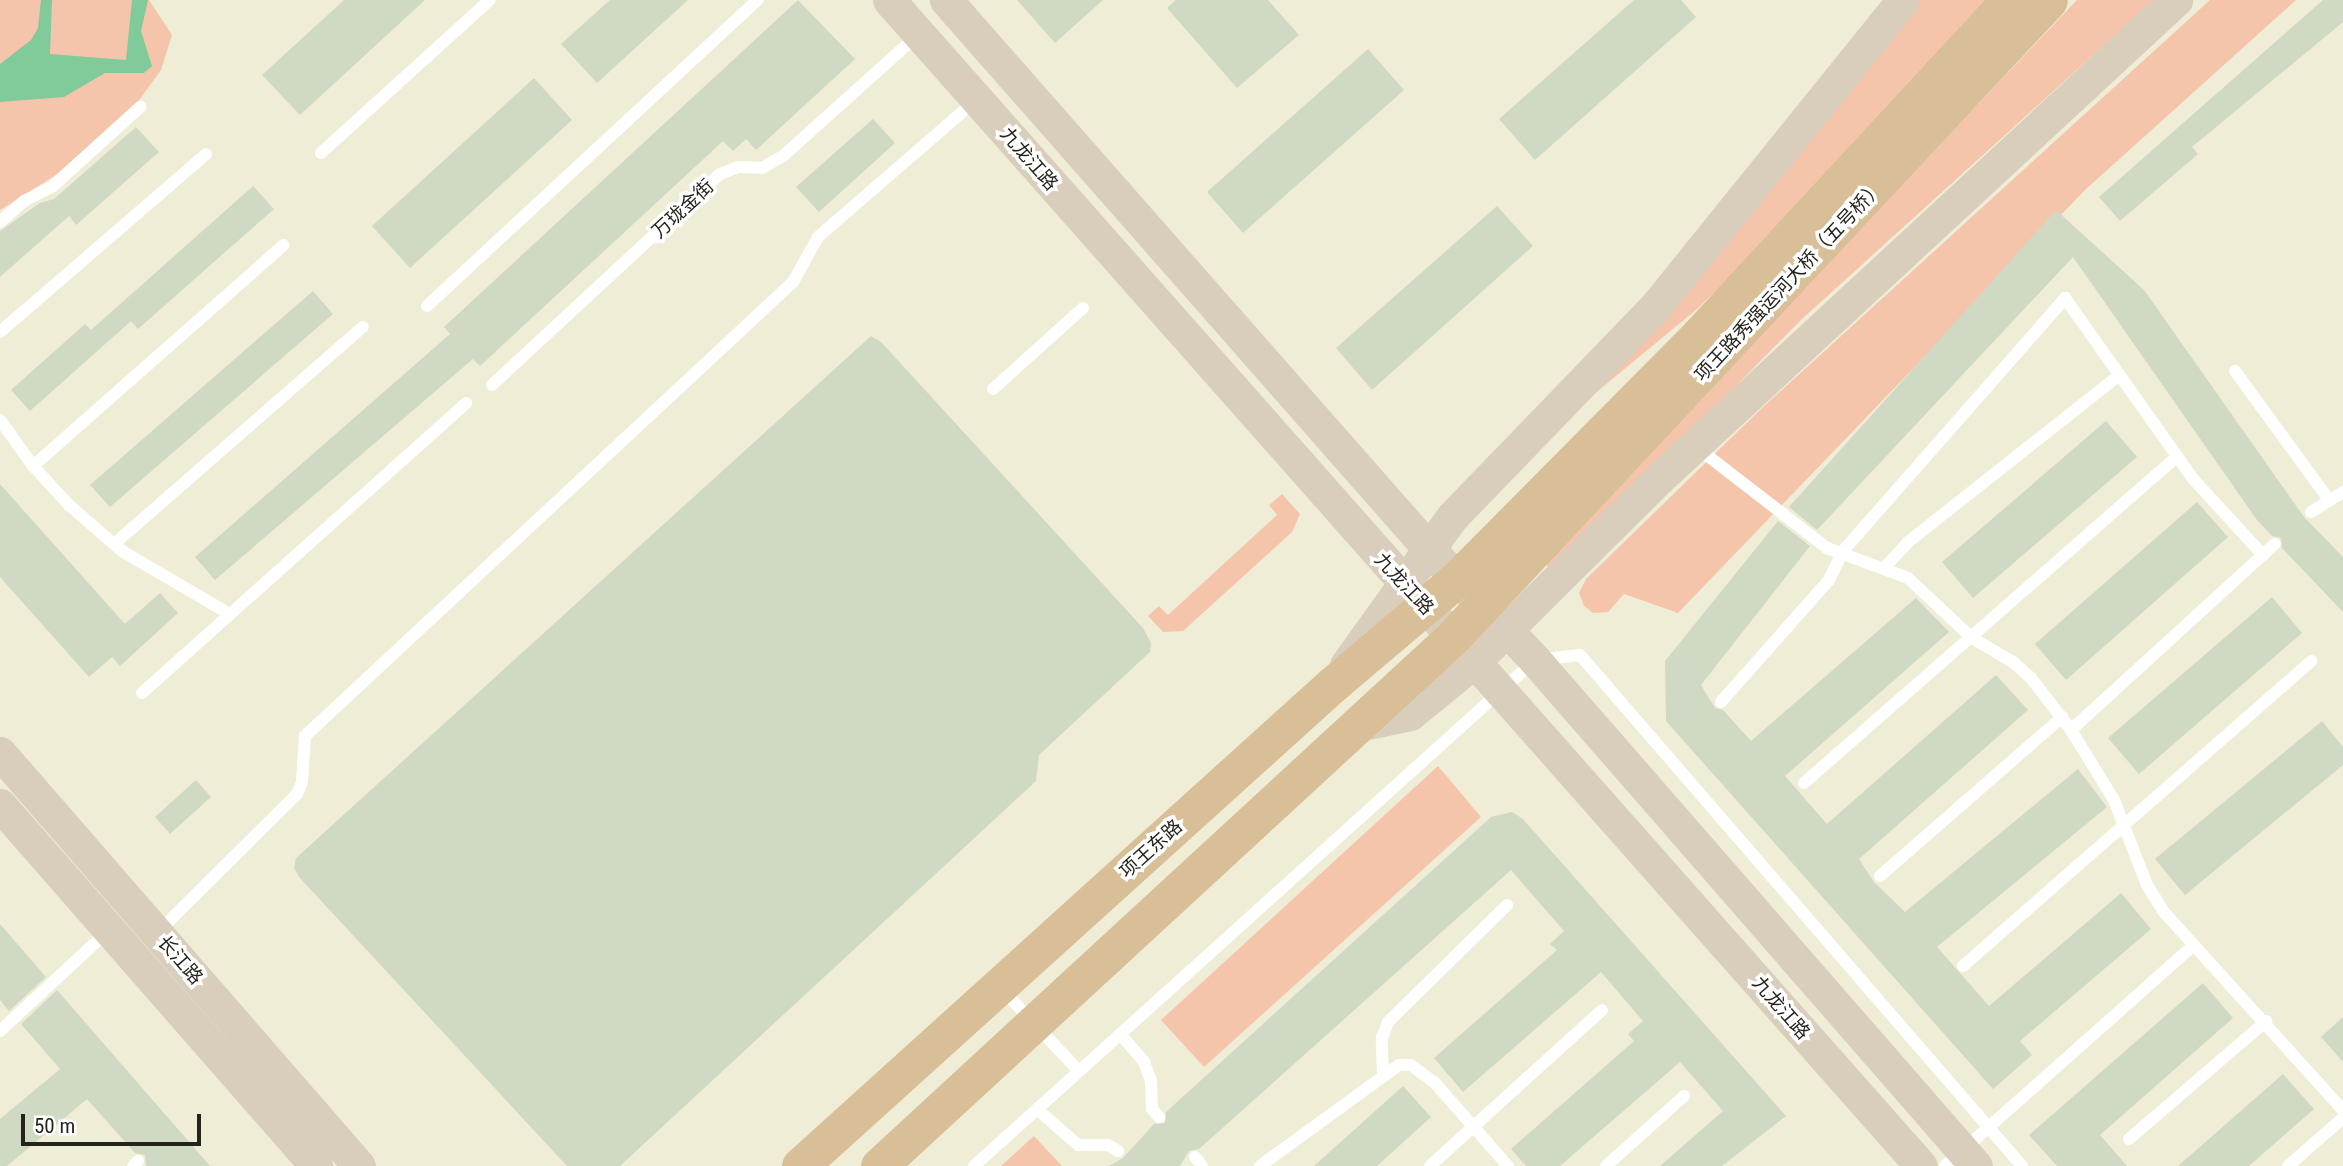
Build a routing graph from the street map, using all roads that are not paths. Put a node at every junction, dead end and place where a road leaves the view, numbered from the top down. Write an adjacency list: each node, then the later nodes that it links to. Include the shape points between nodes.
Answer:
1 (490, 0): 12 (lane)
2 (758, 0): 16 (lane)
3 (889, 0): 9 (street, 九龙江路)
4 (946, 0): 35 (street)
5 (1903, 0): 35 (street, via 1655,307 1474,491)
6 (2009, 0): 32 (main road, 项王路秀强运河大桥（五号桥）, via 1699,335)
7 (2049, 0): 42 (main road, 项王路秀强运河大桥（五号桥）, via 1527,560)
8 (2176, 0): 26 (street)
9 (919, 34): 10 (street, 九龙江路); 22 (lane, 万珑金街, via 783,156 762,168 738,167 720,174)
10 (977, 100): 40 (street, 九龙江路); 59 (lane, via 818,237 793,282 305,736 297,794)
11 (140, 107): 14 (lane, via 53,186 24,201)
12 (321, 153)
13 (206, 154): 19 (lane)
14 (0, 222)
15 (284, 245): 28 (lane)
16 (427, 306)
17 (1083, 308): 23 (lane)
18 (363, 327): 33 (lane)
19 (0, 332)
20 (2235, 371): 30 (lane)
21 (2118, 376): 27 (lane); 36 (lane, via 2065,298); 38 (lane, via 1908,542)
22 (492, 385)
23 (993, 389)
24 (466, 403): 41 (lane)
25 (0, 420): 28 (lane)
26 (1695, 446): 36 (lane, via 1827,548); 42 (street)
27 (2177, 457): 37 (lane); 43 (lane)
28 (33, 466): 33 (lane)
29 (2343, 492): 30 (lane)
30 (2329, 500): 31 (lane)
31 (2311, 512)
32 (1503, 532): 39 (main road, 项王东路)
33 (114, 544): 41 (lane, via 164,579)
34 (2275, 544): 37 (lane)
35 (1429, 549): 39 (street); 40 (street)
36 (1843, 551): 38 (lane); 49 (lane, via 1829,580)
37 (2263, 555): 51 (lane)
38 (1885, 567): 43 (lane, via 1908,578)
39 (1457, 579): 40 (main road, 项王东路); 42 (street)
40 (1414, 595): 44 (street, 九龙江路); 62 (main road, 项王东路, via 1332,685)
41 (230, 614): 48 (lane)
42 (1496, 618): 44 (main road); 45 (street)
43 (1972, 638): 50 (lane, via 2013,662); 53 (lane)
44 (1464, 649): 47 (street, 九龙江路); 65 (main road, via 1358,725)
45 (1535, 660): 47 (lane); 76 (lane, via 1580,655); 79 (street)
46 (2312, 661): 55 (lane)
47 (1501, 691): 67 (lane); 89 (street, 九龙江路)
48 (142, 693)
49 (1721, 702)
50 (2062, 718): 51 (lane); 56 (lane)
51 (2071, 730): 55 (lane)
52 (0, 753): 59 (street, 长江路)
53 (1804, 783)
54 (0, 806): 58 (street, 长江路)
55 (2124, 825): 60 (lane, via 2147,885); 61 (lane)
56 (1880, 876)
57 (1507, 905): 69 (lane, via 1388,1022 1382,1038)
58 (109, 930): 66 (lane); 80 (street, 长江路)
59 (157, 933): 81 (street, 长江路)
60 (2193, 946): 64 (lane); 76 (lane)
61 (1963, 966)
62 (999, 986): 65 (lane); 82 (main road, 项王东路)
63 (1602, 1010): 75 (lane)
64 (2266, 1021): 72 (lane); 77 (lane)
65 (1034, 1024): 68 (lane); 83 (main road)
66 (0, 1031)
67 (1120, 1034): 68 (lane); 73 (lane, via 1144,1062 1152,1081 1152,1109)
68 (1079, 1071): 71 (lane)
69 (1383, 1076): 75 (lane, via 1399,1065 1419,1068); 85 (lane)
70 (1684, 1096): 88 (lane)
71 (1037, 1109): 78 (lane, via 1078,1145 1108,1145); 84 (lane)
72 (2343, 1110)
73 (1160, 1117)
74 (2343, 1118): 91 (lane)
75 (1473, 1126): 86 (lane); 87 (lane)
76 (1988, 1128): 79 (lane); 90 (lane)
77 (2129, 1139)
78 (1118, 1151)
79 (1961, 1161)
80 (316, 1166)
81 (359, 1166)
82 (800, 1166)
83 (879, 1166)
84 (974, 1166)
85 (1260, 1166)
86 (1430, 1166)
87 (1508, 1166)
88 (1606, 1166)
89 (1921, 1166)
90 (2022, 1166)
91 (2288, 1166)

